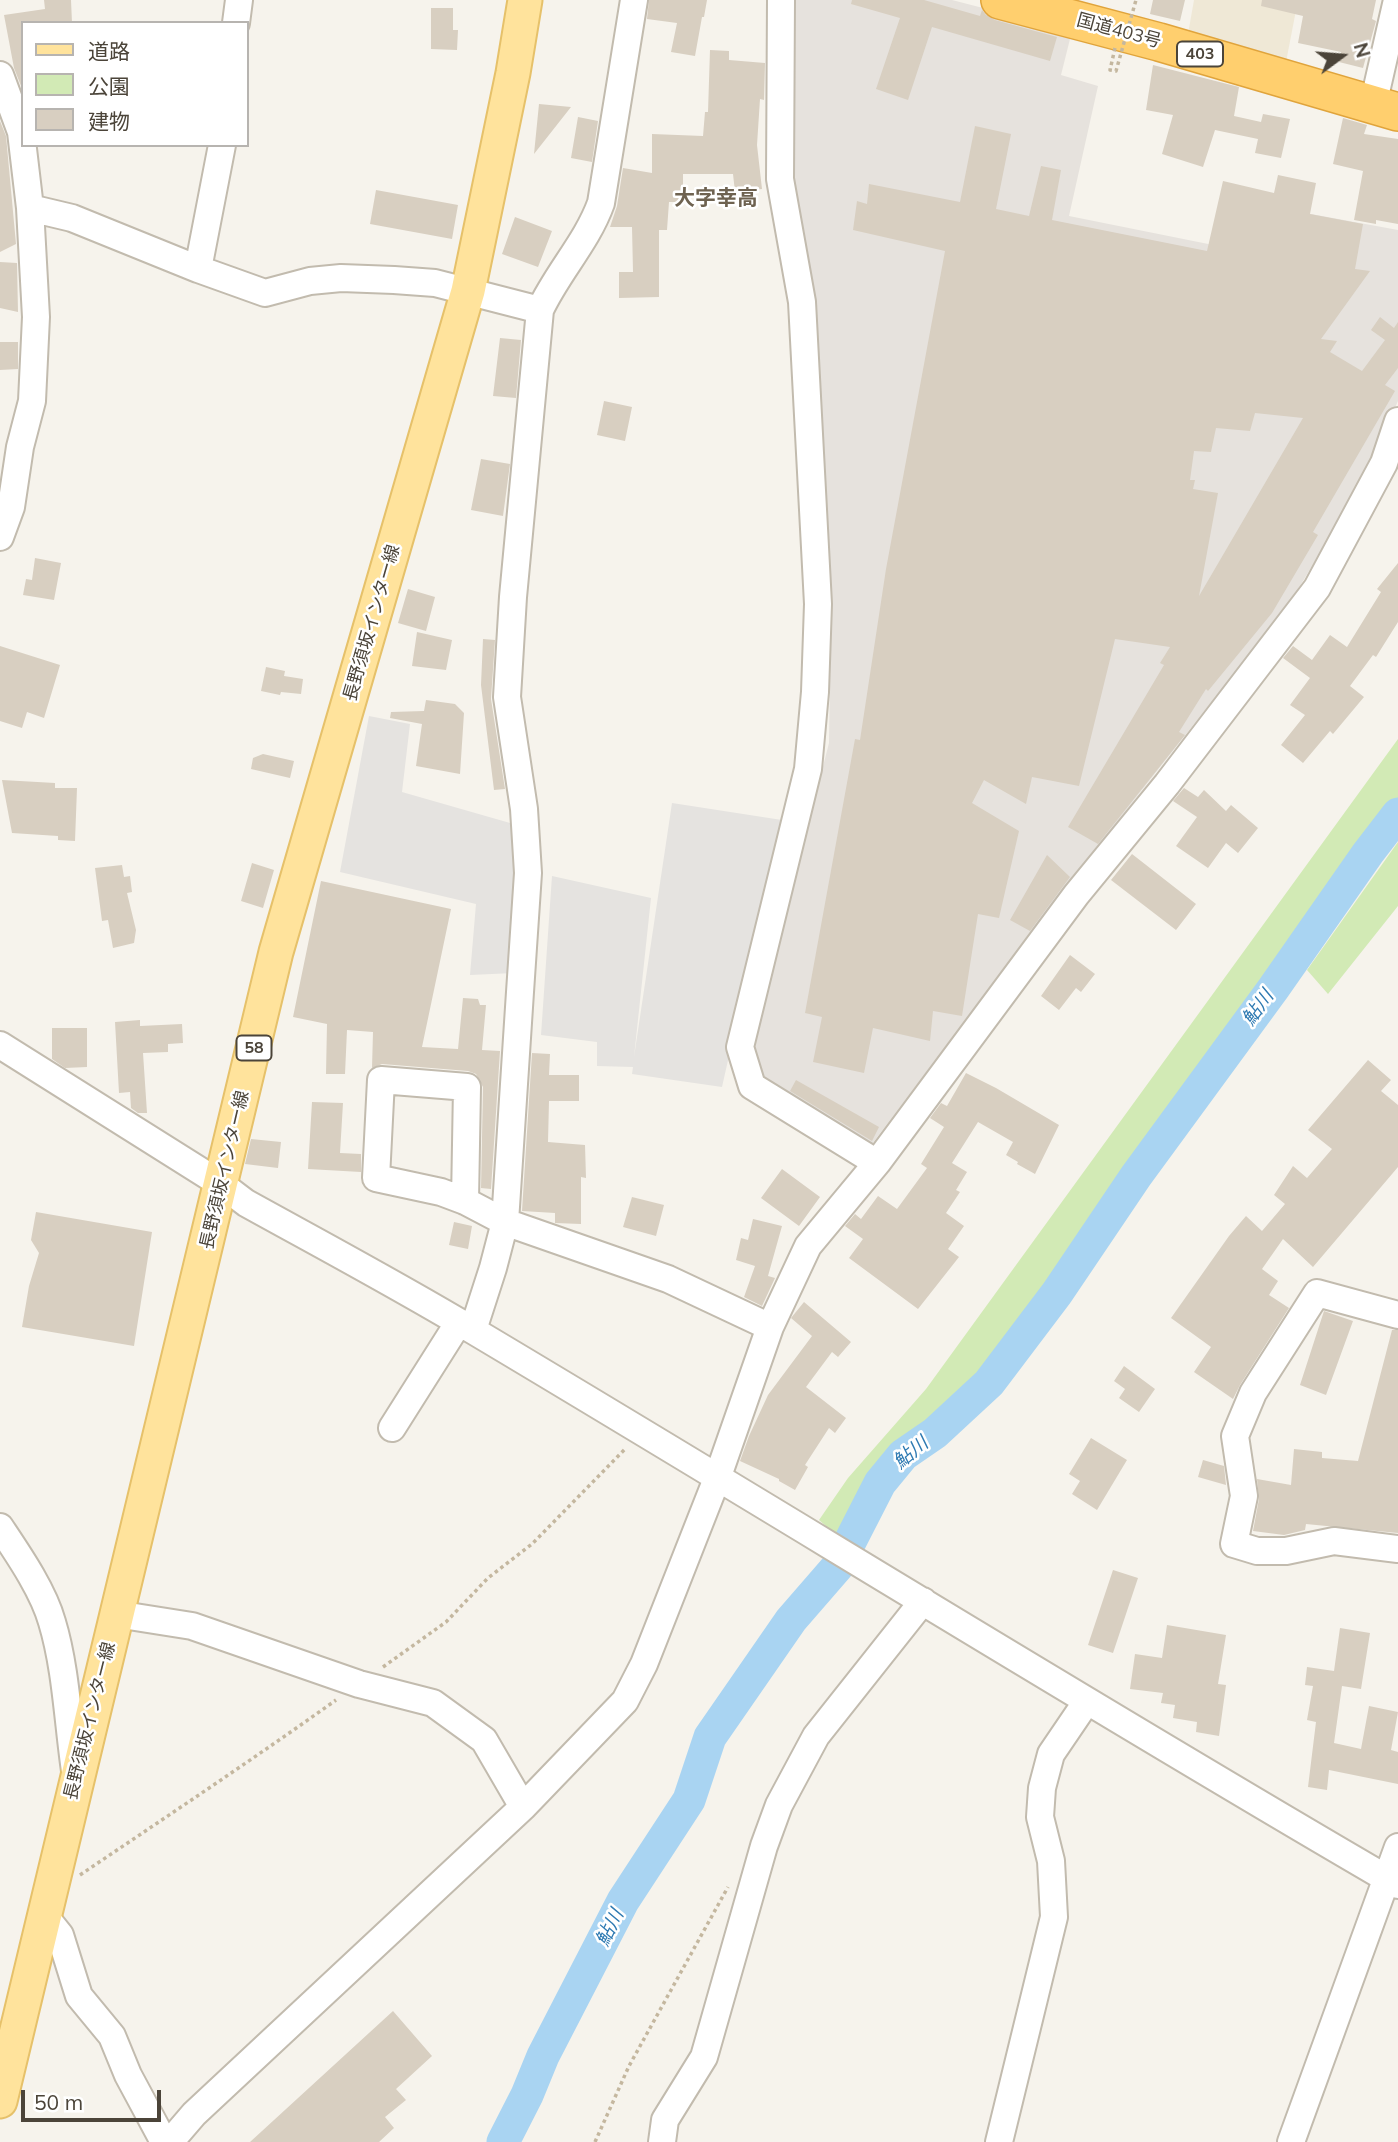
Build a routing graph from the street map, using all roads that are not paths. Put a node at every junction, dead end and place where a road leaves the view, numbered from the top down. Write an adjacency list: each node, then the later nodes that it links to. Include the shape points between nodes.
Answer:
1 (239, 0): 7 (street)
2 (525, 0): 15 (main road, 長野須坂インター線 / 58)
3 (634, 0): 16 (street, via 601,203)
4 (781, 0): 21 (street, via 780,179 802,302 818,604 815,692 808,769 740,1047 751,1086)
5 (1000, 0): 9 (highway, 国道403号 / 403)
6 (1397, 0): 9 (street)
7 (236, 21)
8 (0, 75): 10 (street)
9 (1385, 109)
10 (21, 140)
11 (22, 147): 13 (street)
12 (222, 147): 14 (street)
13 (30, 208): 14 (street, via 72,218); 18 (street, via 36,317 32,401)
14 (198, 269): 15 (street, via 265,293 341,278 435,283)
15 (468, 291): 16 (street); 22 (main road, 長野須坂インター線 / 58, via 276,952)
16 (540, 310): 24 (street, via 508,697 528,873)
17 (1398, 421): 21 (street, via 1384,464 1317,589 1076,895)
18 (10, 448): 19 (street, via 11,508)
19 (0, 537)
20 (2, 1042): 22 (street)
21 (877, 1163): 27 (street, via 808,1246)
22 (221, 1184): 26 (street, via 246,1203); 33 (main road, 長野須坂インター線 / 58)
23 (465, 1201): 23 (street, via 467,1087 381,1080 376,1178); 24 (street)
24 (505, 1222): 26 (street, via 494,1268); 27 (street, via 668,1279)
25 (1398, 1315): 31 (street, via 1317,1293 1253,1393 1235,1436 1244,1496 1234,1544 1257,1551 1286,1551 1334,1541)
26 (466, 1326): 28 (street); 29 (street)
27 (770, 1327): 29 (street)
28 (391, 1428)
29 (718, 1476): 32 (street); 36 (street, via 625,1701)
30 (0, 1527): 35 (street, via 24,1562 52,1620)
31 (1398, 1549)
32 (918, 1598): 34 (street); 43 (street, via 816,1736 779,1805 704,2057 664,2120)
33 (116, 1614): 35 (main road, 長野須坂インター線 / 58); 36 (street, via 191,1626 359,1684 433,1703 484,1740)
34 (1087, 1702): 38 (street); 44 (street, via 1051,1754 1042,1788 1040,1816 1051,1861 1055,1917)
35 (76, 1780): 39 (main road, 長野須坂インター線 / 58)
36 (523, 1807): 42 (street, via 194,2114)
37 (1398, 1847): 38 (street)
38 (1393, 1882): 45 (street)
39 (44, 1915): 40 (main road, 長野須坂インター線 / 58); 41 (street, via 60,1935 79,1996 112,2036)
40 (0, 2101)
41 (164, 2142)
42 (170, 2142)
43 (662, 2142)
44 (999, 2142)
45 (1291, 2142)

